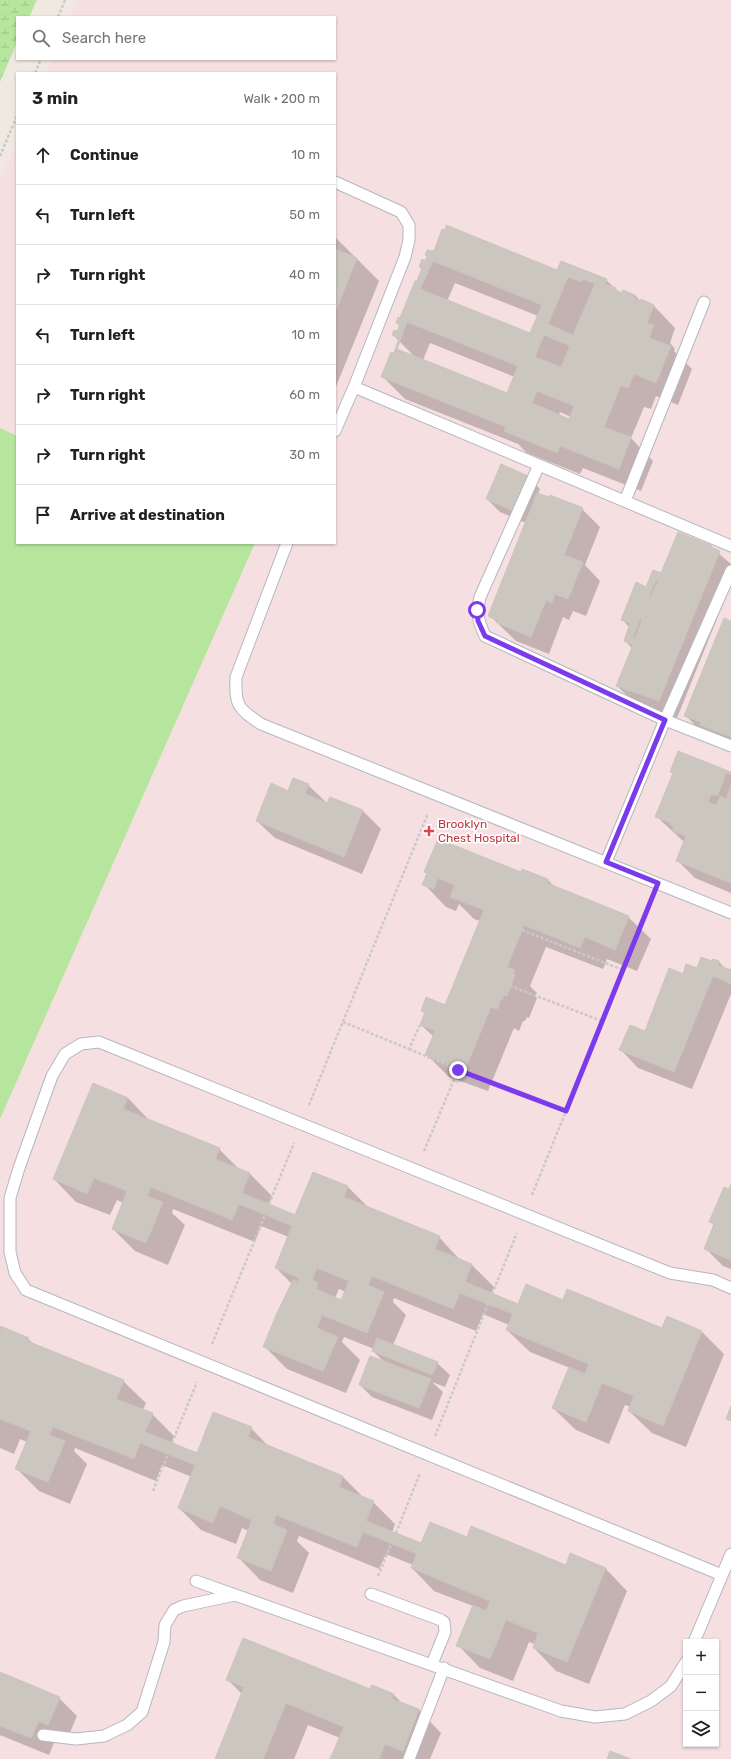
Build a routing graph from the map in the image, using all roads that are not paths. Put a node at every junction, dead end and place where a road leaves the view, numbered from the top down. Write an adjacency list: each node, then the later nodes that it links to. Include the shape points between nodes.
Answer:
1 (336, 182): 3 (lane, via 401,212 409,226 405,257)
2 (704, 302): 6 (lane)
3 (354, 387): 4 (lane); 5 (lane)
4 (336, 429)
5 (539, 465): 6 (lane); 10 (lane, via 480,597 478,621 485,636)
6 (625, 501): 8 (lane)
7 (287, 544): 12 (lane, via 236,677 235,699 245,713 261,724)
8 (731, 546)
9 (731, 571): 10 (lane)
10 (665, 720): 11 (lane); 12 (lane)
11 (731, 746)
12 (606, 862): 13 (lane)
13 (731, 913)
14 (731, 1288): 16 (lane, via 712,1280 670,1273 99,1042 81,1044 65,1054 52,1076 10,1198 10,1252 15,1273 26,1290)
15 (731, 1554): 16 (lane)
16 (722, 1575): 20 (lane)
17 (196, 1581): 19 (lane)
18 (371, 1594): 21 (lane, via 444,1622 445,1632)
19 (235, 1595): 21 (lane); 24 (lane, via 174,1610 165,1625 164,1642 142,1712 126,1725 104,1736 76,1739)
20 (695, 1639)
21 (432, 1664): 23 (lane)
22 (683, 1667): 23 (lane, via 671,1686 651,1701 625,1714 595,1717 561,1711)
23 (444, 1668): 25 (lane)
24 (43, 1735)
25 (409, 1759)

